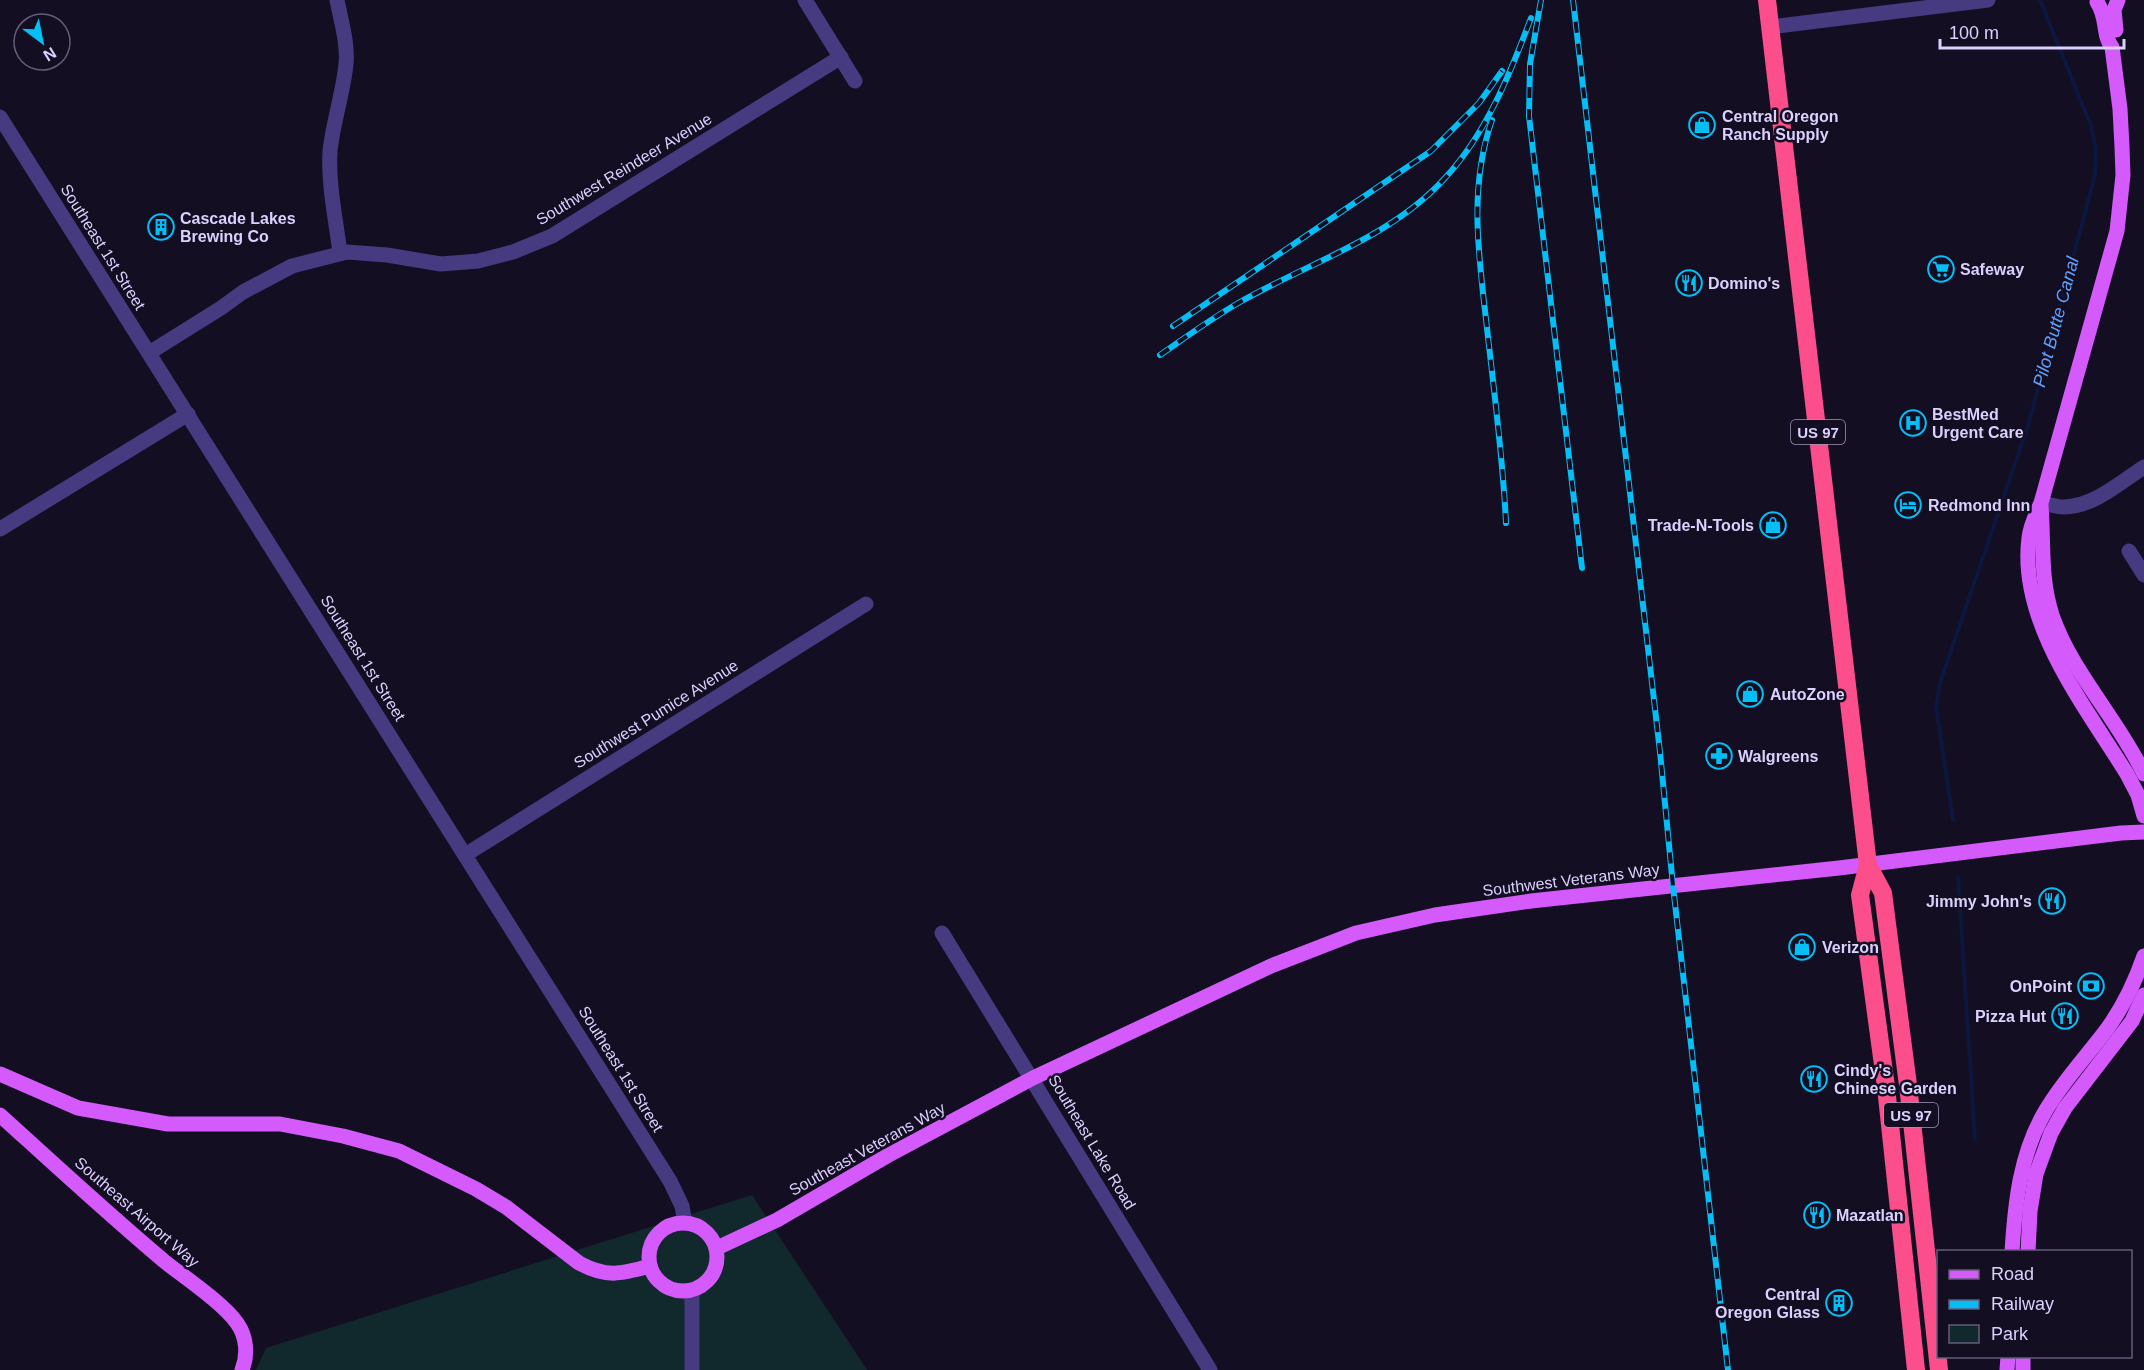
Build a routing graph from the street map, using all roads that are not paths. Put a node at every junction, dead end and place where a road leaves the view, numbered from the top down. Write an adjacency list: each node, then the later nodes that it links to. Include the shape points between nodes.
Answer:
1 (337, 0): 12 (street, via 346,63 330,153)
2 (805, 0): 9 (street)
3 (1767, 0): 7 (highway, US 97)
4 (1988, 0): 7 (street)
5 (2118, 0): 6 (main road, via 2109,4); 8 (main road, via 2114,9 2117,39)
6 (2096, 1): 8 (main road, via 2103,11 2107,41)
7 (1770, 27): 25 (highway, US 97)
8 (2112, 47): 16 (main road, via 2123,175 2117,231)
9 (841, 57): 10 (street); 12 (street, Southwest Reindeer Avenue, via 552,236 513,252 478,261 441,264 387,255)
10 (855, 81)
11 (0, 117): 13 (street, Southeast 1st Street)
12 (340, 253): 13 (street, Southwest Reindeer Avenue, via 292,266 243,292)
13 (149, 353): 14 (street, Southeast 1st Street)
14 (188, 414): 17 (street); 24 (street, Southeast 1st Street)
15 (2144, 468): 16 (street, via 2080,505)
16 (2041, 503): 21 (main road, via 2045,588 2061,638); 22 (main road, via 2029,537 2028,563 2038,618 2049,645 2127,774)
17 (0, 529)
18 (2129, 551): 19 (street)
19 (2144, 575)
20 (866, 604): 24 (street, Southwest Pumice Avenue)
21 (2144, 774)
22 (2144, 816)
23 (2144, 832): 25 (main road, Southwest Veterans Way)
24 (465, 855): 32 (street, Southeast 1st Street, via 670,1181)
25 (1868, 865): 30 (main road, Southwest Veterans Way, via 1531,901 1435,915 1356,933 1271,966); 38 (highway, US 97, via 1883,893); 42 (highway, US 97, via 1860,895 1886,1087)
26 (942, 933): 30 (street, Southeast Lake Road)
27 (2144, 956): 34 (main road, via 2113,1020 2039,1123 2017,1192)
28 (2144, 995): 35 (main road, via 2132,1021 2051,1132 2036,1174)
29 (0, 1074): 36 (main road, via 78,1108 168,1124 280,1124 399,1151 507,1207 592,1270 620,1274)
30 (1033, 1078): 33 (main road, Southeast Veterans Way, via 777,1220); 41 (street, Southeast Lake Road)
31 (0, 1115): 39 (main road, Southeast Airport Way, via 237,1323 245,1340 247,1359)
32 (685, 1222): 33 (main road, via 705,1230); 36 (main road, via 664,1228 656,1236 651,1245)
33 (717, 1248): 37 (main road, via 716,1269 710,1279)
34 (2012, 1250)
35 (2028, 1250)
36 (650, 1266): 37 (main road, via 654,1276 671,1290)
37 (692, 1291): 40 (street)
38 (1937, 1352)
39 (242, 1370)
40 (692, 1370)
41 (1210, 1370)
42 (1916, 1370)

